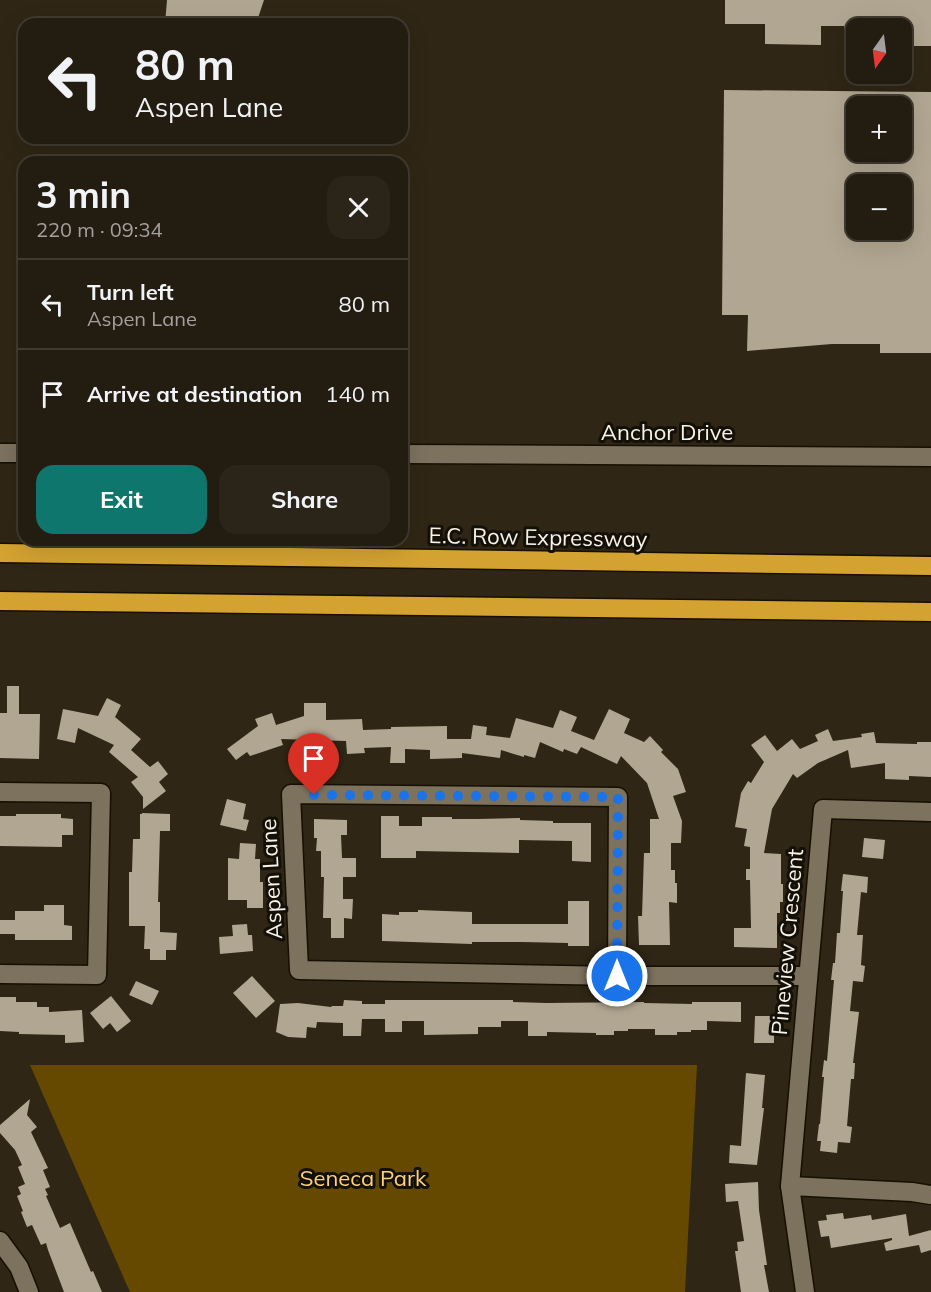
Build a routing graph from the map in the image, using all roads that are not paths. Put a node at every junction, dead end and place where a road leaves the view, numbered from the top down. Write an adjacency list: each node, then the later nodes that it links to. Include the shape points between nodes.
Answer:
1 (0, 453): 2 (street)
2 (18, 453)
3 (408, 454): 4 (street, Anchor Drive)
4 (931, 457)
5 (0, 554): 6 (highway, E.C. Row Expressway)
6 (931, 566)
7 (0, 601): 8 (highway)
8 (931, 612)
9 (0, 792): 11 (street, via 101,793 97,975)
10 (931, 812): 13 (street, Pineview Crescent, via 823,809)
11 (0, 974)
12 (617, 976): 12 (street, Aspen Lane, via 618,797 291,795 299,970); 13 (street, Aspen Lane)
13 (808, 976): 14 (street, Pineview Crescent)
14 (790, 1186): 15 (street); 18 (street, Pineview Crescent)
15 (931, 1195)
16 (0, 1241): 17 (street, via 19,1267)
17 (29, 1292)
18 (805, 1292)

